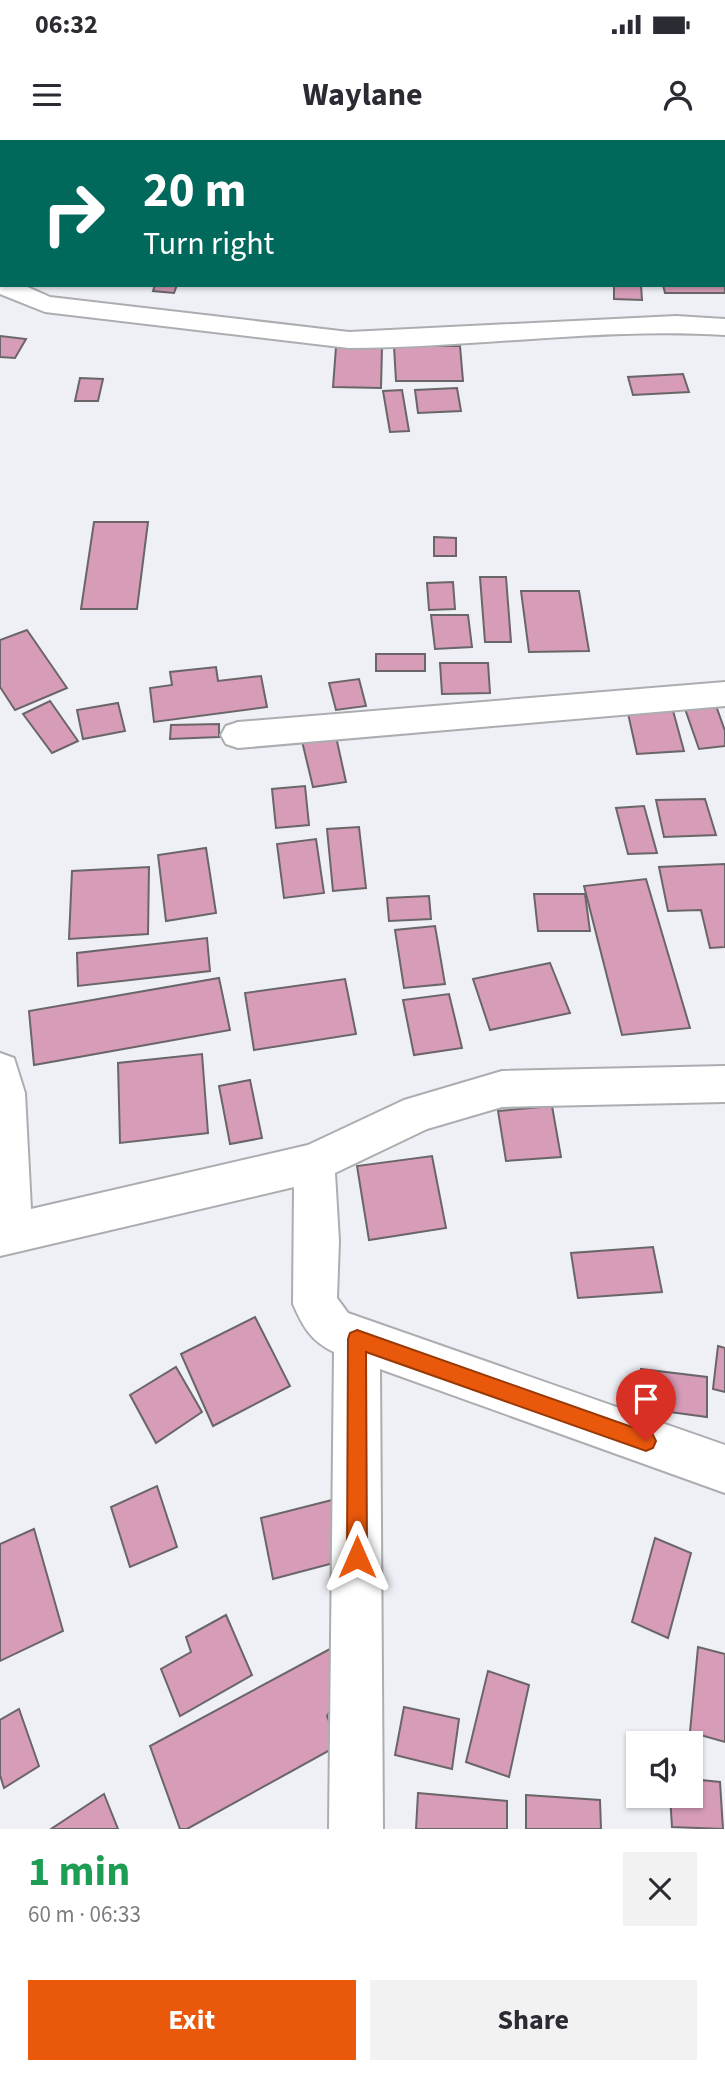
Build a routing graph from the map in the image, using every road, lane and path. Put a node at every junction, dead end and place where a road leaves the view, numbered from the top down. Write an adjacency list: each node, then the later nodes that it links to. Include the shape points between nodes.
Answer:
1 (5, 287): 2 (street, via 45,304 349,340 653,324)
2 (725, 327)
3 (725, 694): 4 (street)
4 (238, 735)
5 (0, 1070): 8 (street, via 5,1093)
6 (725, 1084): 7 (street, via 502,1089 418,1113)
7 (314, 1163): 8 (street); 9 (street, via 315,1304 332,1328)
8 (6, 1234)
9 (357, 1339): 10 (street); 11 (street)
10 (725, 1469)
11 (356, 1829)

